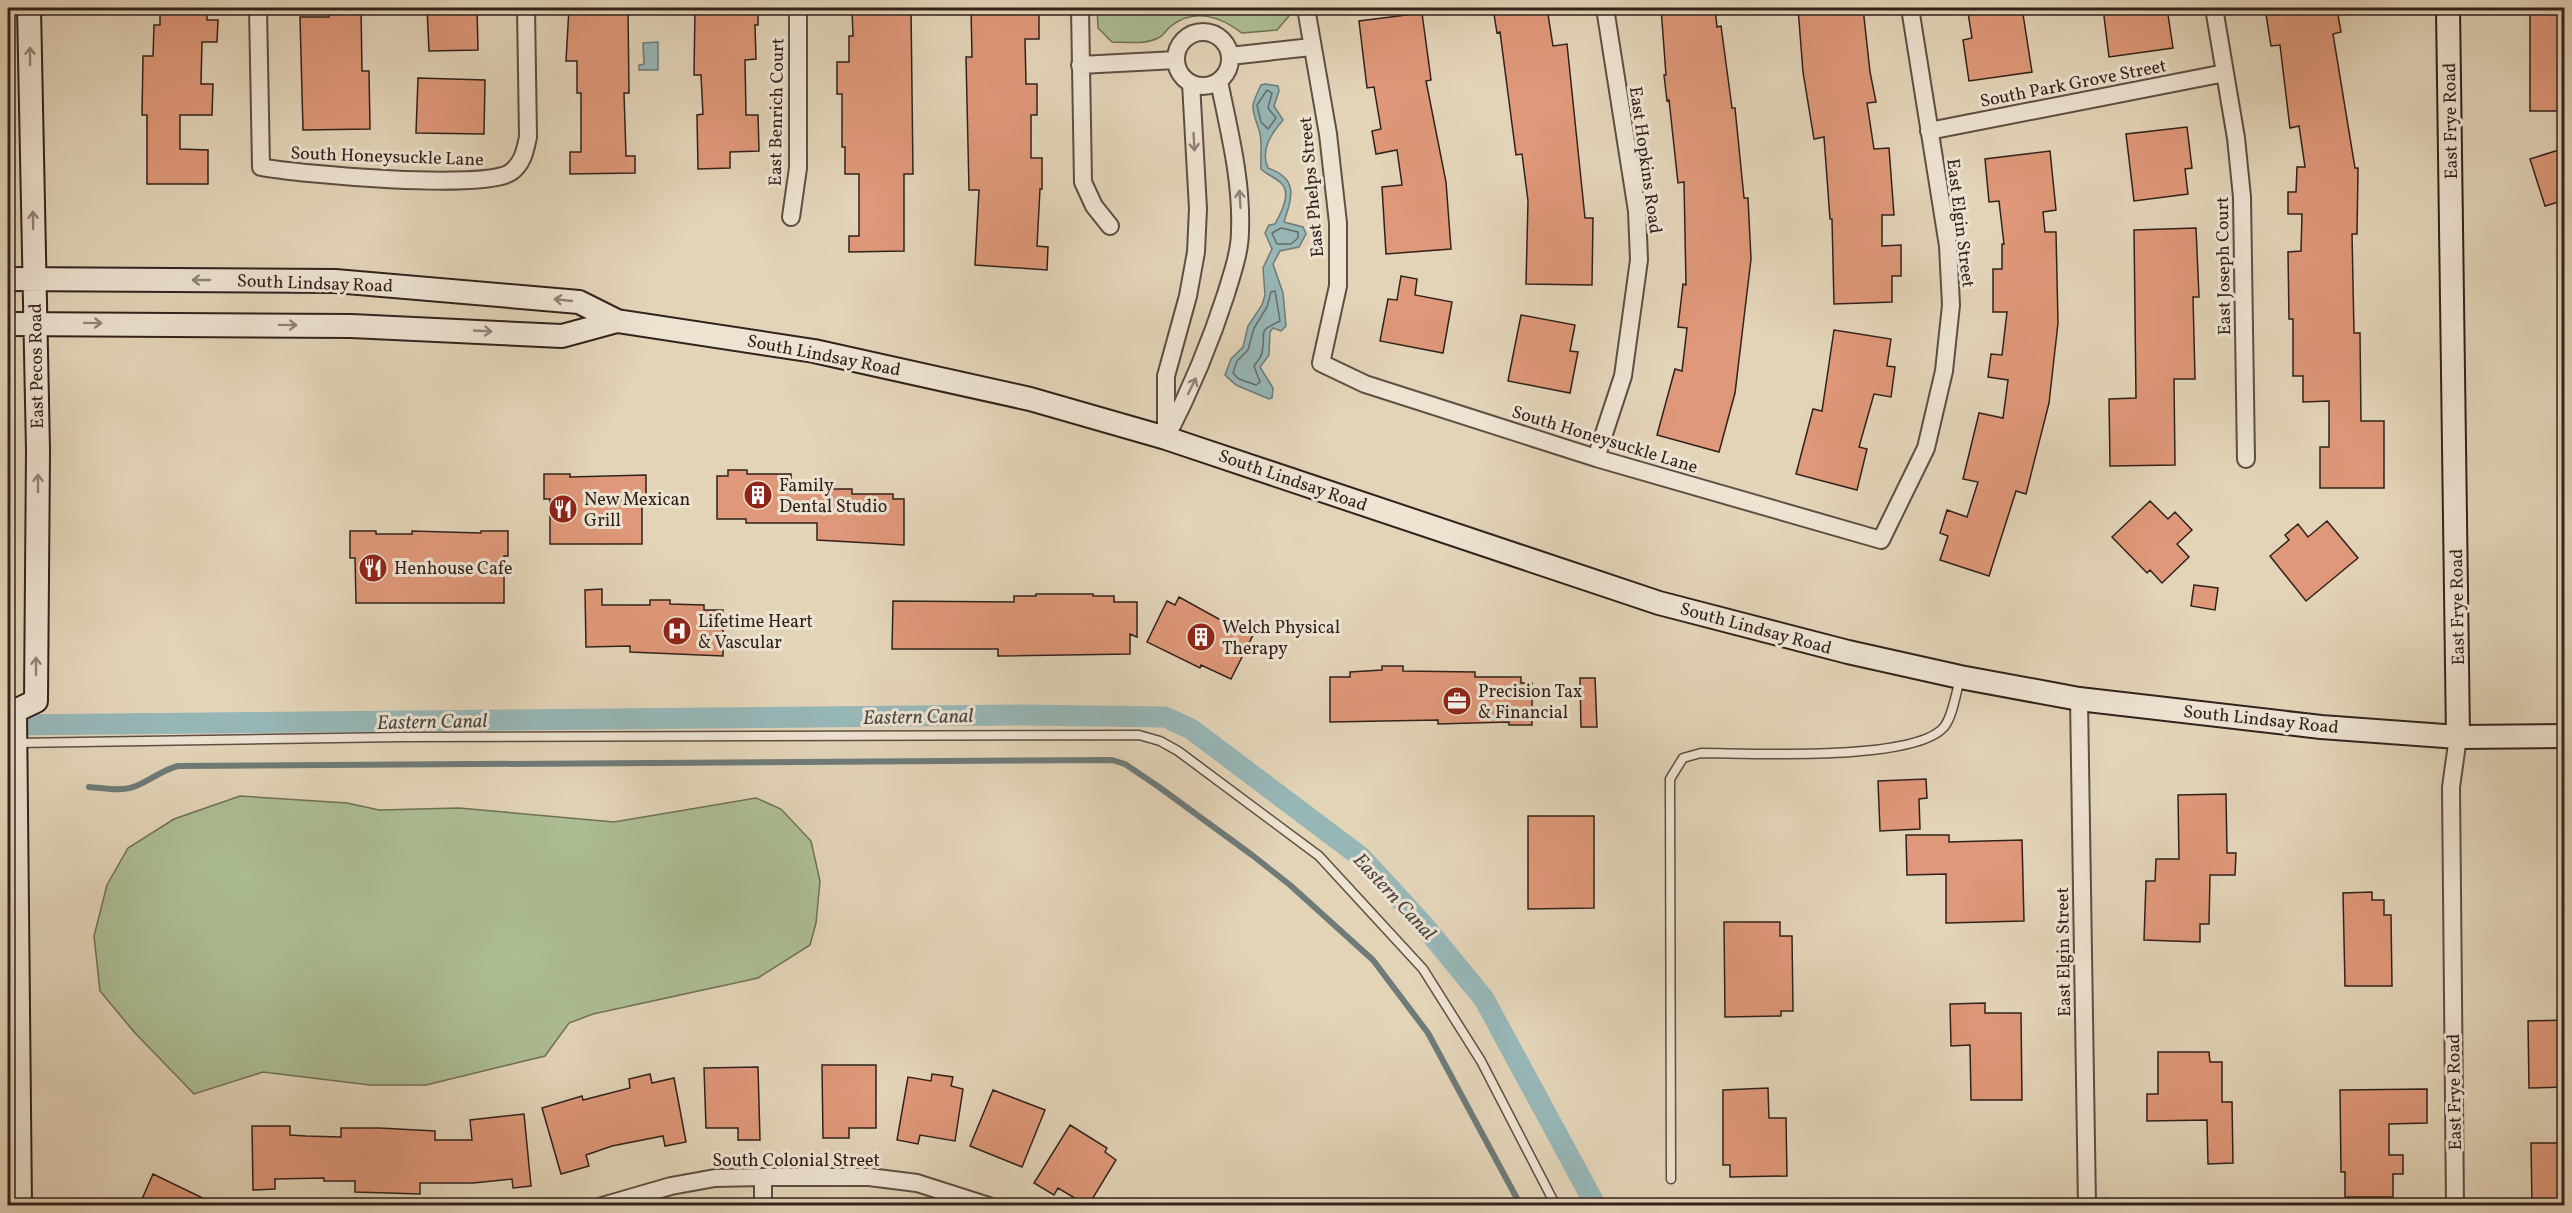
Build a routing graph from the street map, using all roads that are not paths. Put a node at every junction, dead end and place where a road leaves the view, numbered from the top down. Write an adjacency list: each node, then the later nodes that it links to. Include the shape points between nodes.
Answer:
1 (29, 8): 22 (main road, East Pecos Road, one-way to 1)
2 (258, 8): 3 (street, South Honeysuckle Lane, via 261,166 291,173 474,182 510,173 524,158 528,137)
3 (526, 8)
4 (798, 8): 19 (street, East Benrich Court, via 798,168)
5 (1080, 8): 14 (street)
6 (1306, 8): 11 (street, East Phelps Street)
7 (1605, 8): 28 (street, East Hopkins Road, via 1637,211 1640,260 1623,376)
8 (1910, 8): 18 (street, East Elgin Street)
9 (2214, 8): 15 (street, East Joseph Court)
10 (2448, 8): 35 (main road, East Frye Road)
11 (1311, 47): 12 (street); 26 (street, East Phelps Street, via 1328,134 1338,223 1338,286)
12 (1230, 56): 13 (street, via 1217,35 1201,32 1193,33 1180,44); 16 (street, via 1228,70)
13 (1176, 60): 14 (street); 17 (street, via 1180,74)
14 (1080, 64): 20 (street, via 1083,182 1094,206)
15 (2224, 73): 18 (street, South Park Grove Street); 29 (street, East Joseph Court, via 2242,197)
16 (1219, 81): 17 (street, via 1205,86); 27 (street, one-way to 16, via 1195,382 1219,316 1240,234 1239,185)
17 (1191, 83): 27 (street, one-way to 27, via 1198,209 1196,252 1166,376)
18 (1929, 131): 30 (street, East Elgin Street, via 1948,246 1951,305 1944,371 1926,448)
19 (791, 216)
20 (1110, 226)
21 (8, 279): 22 (main road, South Lindsay Road)
22 (34, 279): 23 (main road, South Lindsay Road, one-way to 22, via 579,302 412,286 335,281); 24 (main road, East Pecos Road)
23 (617, 321): 24 (main road, South Lindsay Road, one-way to 23, via 351,326 562,336); 27 (main road, South Lindsay Road, via 814,351 914,372 1030,399)
24 (35, 323): 25 (main road, South Lindsay Road); 33 (main road, East Pecos Road, one-way to 24, via 36,701)
25 (8, 324)
26 (1321, 363): 28 (street, South Honeysuckle Lane, via 1365,384)
27 (1166, 438): 31 (main road, South Lindsay Road, via 1659,603)
28 (1596, 458): 30 (street, South Honeysuckle Lane)
29 (2246, 459)
30 (1881, 540)
31 (1960, 677): 32 (main road, South Lindsay Road); 39 (lane, via 1946,725 1930,739 1874,751 1701,753 1683,758 1670,779)
32 (2079, 699): 35 (main road, South Lindsay Road, via 2320,727); 45 (street, East Elgin Street)
33 (11, 709): 36 (main road, East Pecos Road)
34 (2565, 736): 35 (main road, South Lindsay Road)
35 (2458, 737): 46 (street, East Frye Road, via 2451,787)
36 (13, 741): 37 (main road, East Pecos Road); 44 (lane, via 874,735 1139,735 1160,741 1319,856 1423,969 1481,1061)
37 (13, 982): 40 (main road, East Pecos Road)
38 (764, 1178): 41 (street, South Colonial Street, via 715,1178); 42 (street); 43 (street, South Colonial Street, via 907,1182)
39 (1671, 1179)
40 (20, 1206)
41 (602, 1206)
42 (764, 1206)
43 (989, 1206)
44 (1556, 1206)
45 (2087, 1206)
46 (2456, 1206)

